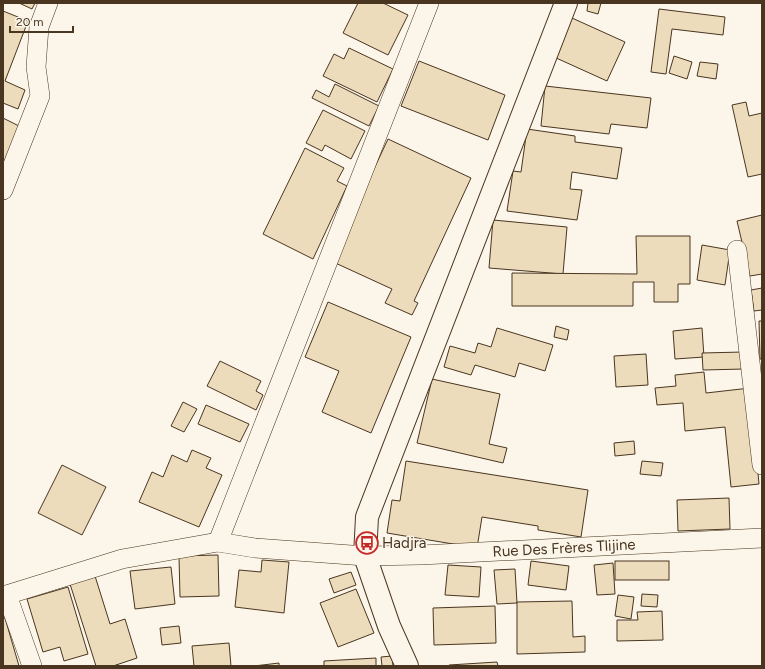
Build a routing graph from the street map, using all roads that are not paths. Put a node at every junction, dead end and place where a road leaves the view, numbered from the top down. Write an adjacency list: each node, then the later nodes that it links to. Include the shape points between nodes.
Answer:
1 (48, 3): 4 (street, via 39,27 36,67 40,96)
2 (429, 3): 8 (street)
3 (566, 3): 9 (street, via 367,517)
4 (3, 190)
5 (737, 250): 6 (street)
6 (762, 466)
7 (762, 538): 9 (street, Rue Des Frères Tlijine)
8 (218, 542): 9 (street, Rue Des Frères Tlijine, via 255,548); 10 (street, Rue Des Frères Tlijine, via 122,559)
9 (365, 556): 12 (street, via 389,626)
10 (5, 596): 11 (street)
11 (32, 666)
12 (407, 666)

